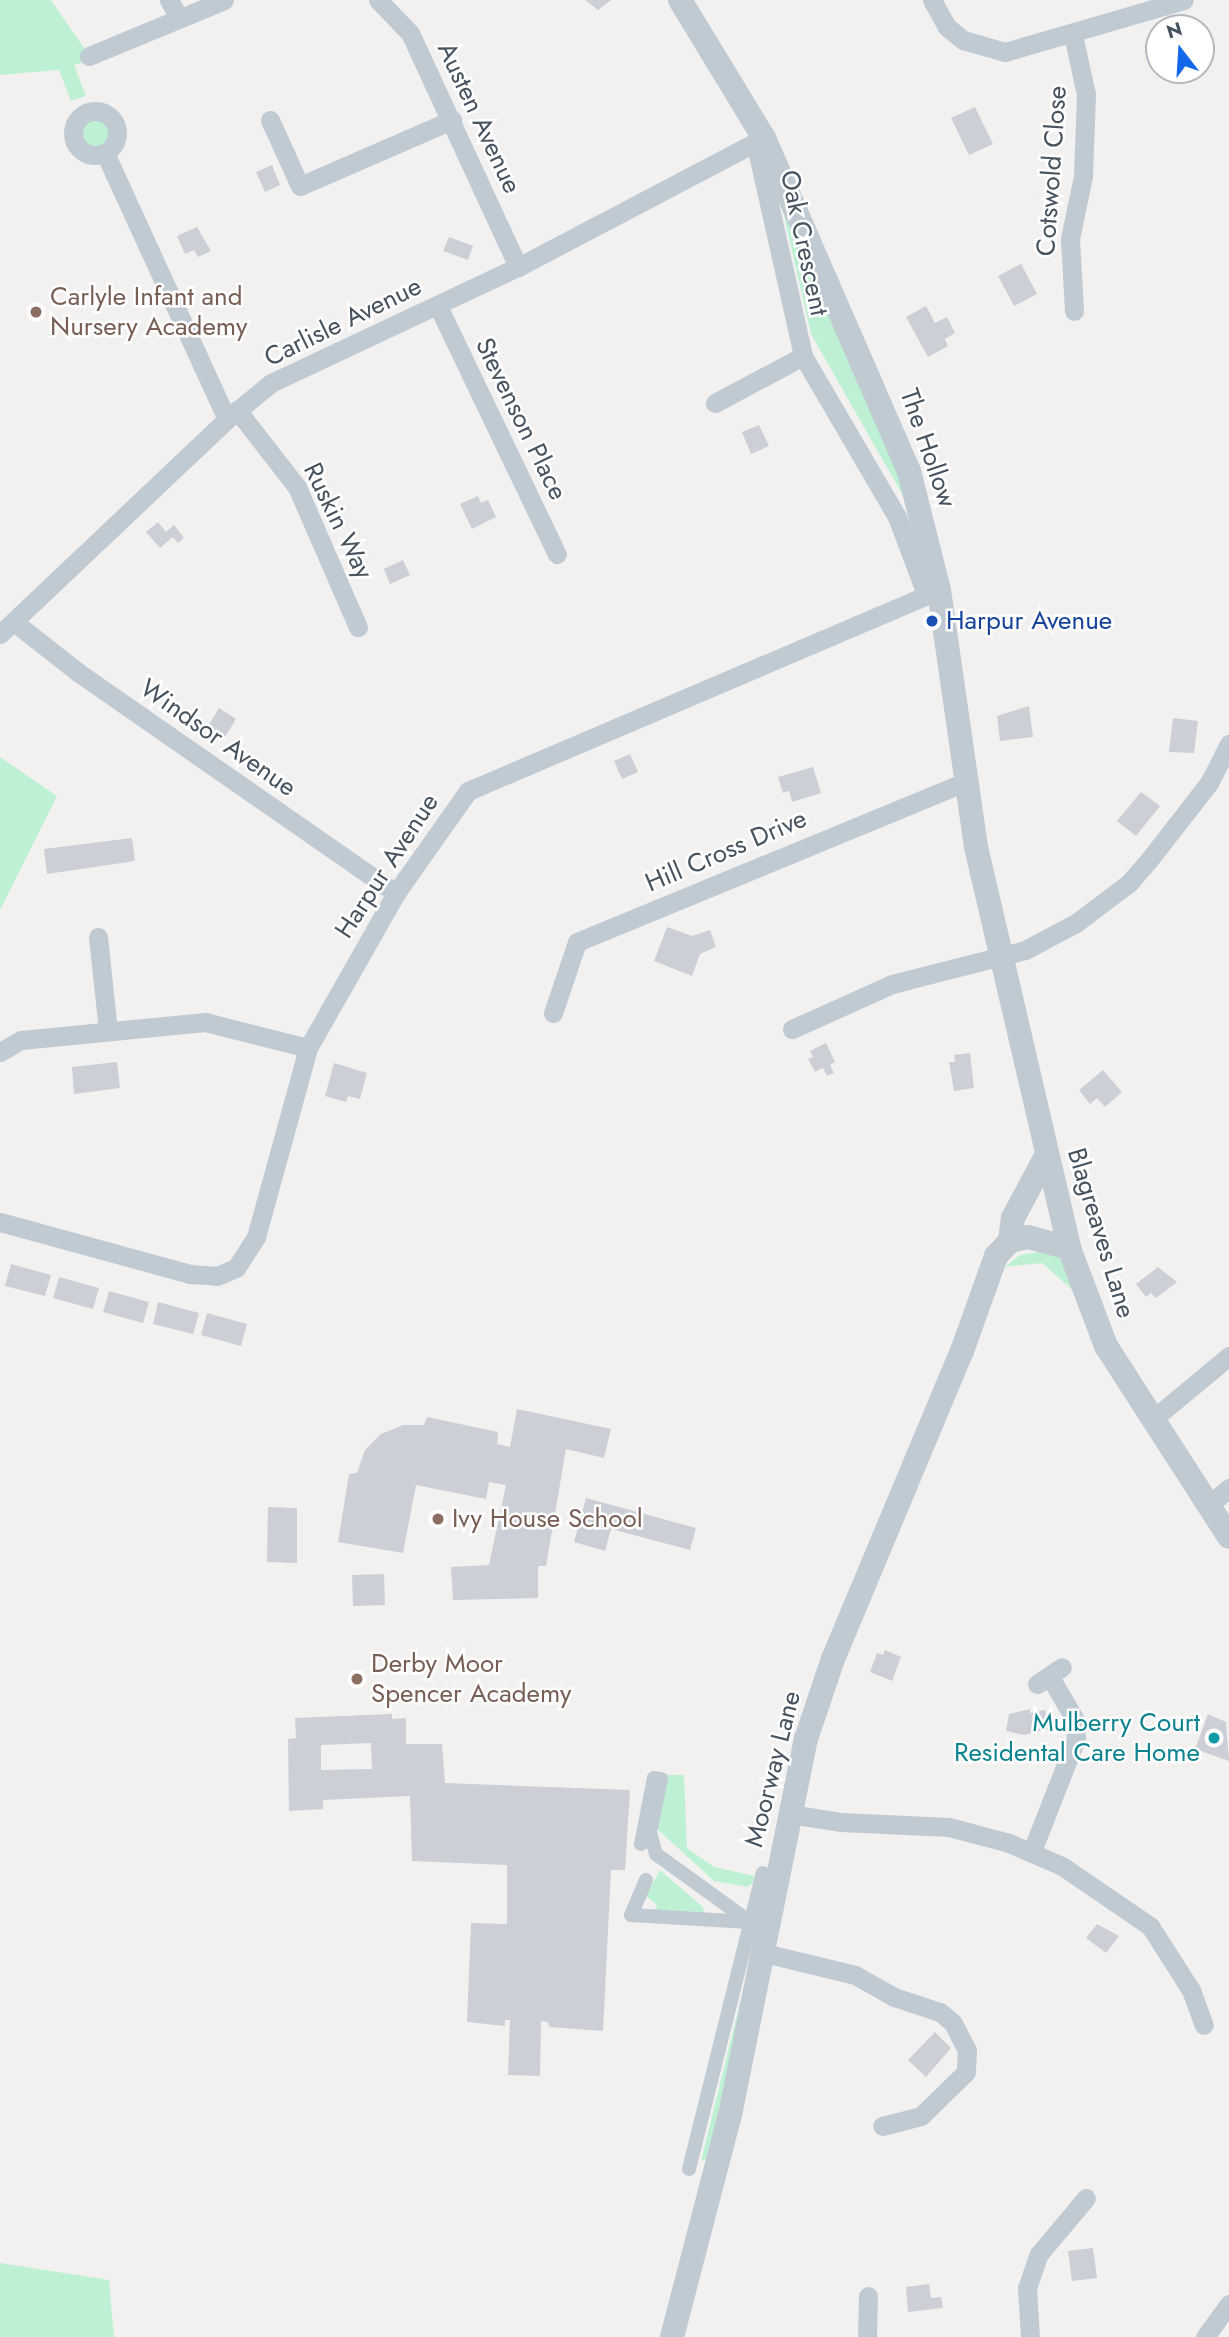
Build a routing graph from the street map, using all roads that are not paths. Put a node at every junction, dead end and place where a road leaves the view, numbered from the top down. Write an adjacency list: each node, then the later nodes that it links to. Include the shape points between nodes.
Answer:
1 (169, 0): 7 (street)
2 (224, 0): 7 (street)
3 (378, 0): 11 (street, Austen Avenue, via 410,33)
4 (680, 0): 12 (street, The Hollow)
5 (932, 0): 8 (street, via 947,27 982,49 1005,52)
6 (1184, 0): 8 (street)
7 (178, 18): 9 (street)
8 (1073, 36): 16 (street, Cotswold Close, via 1086,94 1083,176 1070,239)
9 (89, 55)
10 (271, 120): 11 (street, via 300,186)
11 (452, 120): 14 (street, Austen Avenue)
12 (760, 139): 14 (street, Carlisle Avenue); 17 (street, Oak Crescent); 21 (street, The Hollow, via 905,460)
13 (104, 153): 19 (street, Ruskin Way)
14 (518, 267): 15 (street, Carlisle Avenue)
15 (438, 306): 19 (street, Carlisle Avenue, via 271,383); 20 (street, Stevenson Place)
16 (1074, 311)
17 (803, 356): 18 (street, Oak Crescent); 21 (street, Oak Crescent, via 897,517)
18 (715, 403)
19 (232, 415): 22 (street, Ruskin Way, via 297,487); 23 (street, Carlisle Avenue)
20 (557, 554)
21 (932, 592): 25 (street, The Hollow); 26 (street, Harpur Avenue, via 468,791)
22 (358, 627)
23 (7, 628): 26 (street, Windsor Avenue)
24 (1229, 744): 28 (street, via 1183,820 1129,883 1044,943)
25 (966, 782): 28 (street, The Hollow); 29 (street, Hill Cross Drive, via 577,942)
26 (396, 893): 32 (street, Harpur Avenue)
27 (98, 937): 31 (street)
28 (1001, 956): 30 (street, via 892,984); 34 (street, Blagreaves Lane)
29 (553, 1013)
30 (792, 1029)
31 (108, 1031): 32 (street, via 205,1022); 33 (street, via 21,1040)
32 (308, 1048): 35 (street, Harpur Avenue, via 256,1237 236,1268 217,1276 190,1274)
33 (0, 1052)
34 (1045, 1158): 36 (street, Moorway Lane, via 1013,1218); 37 (street, Blagreaves Lane)
35 (0, 1222)
36 (1010, 1241): 37 (street, via 1028,1237); 44 (street, Moorway Lane, via 996,1255 957,1363 833,1659 806,1739)
37 (1069, 1248): 39 (street, Blagreaves Lane, via 1106,1346)
38 (1229, 1356): 39 (street)
39 (1153, 1419): 41 (street, Blagreaves Lane)
40 (1229, 1488): 41 (street)
41 (1208, 1506): 42 (street, Blagreaves Lane)
42 (1229, 1537)
43 (1050, 1676): 46 (street, via 1074,1718 1076,1739)
44 (790, 1814): 46 (street, via 841,1822 950,1827); 50 (street, Moorway Lane)
45 (641, 1844): 49 (street, via 654,1778 661,1779 650,1832 656,1854)
46 (1032, 1852): 51 (street, via 1062,1866 1150,1926 1191,1990)
47 (763, 1873): 49 (street)
48 (646, 1880): 49 (street, via 631,1915)
49 (750, 1922): 53 (street)
50 (764, 1952): 52 (street, via 855,1975 953,2022 967,2050 966,2072 921,2116); 57 (street, Moorway Lane, via 716,2175)
51 (1205, 2025)
52 (882, 2126)
53 (689, 2169)
54 (1086, 2198): 59 (street, via 1075,2227 1039,2255 1027,2288)
55 (868, 2296): 58 (street)
56 (1229, 2304): 60 (street)
57 (672, 2337)
58 (867, 2337)
59 (1030, 2337)
60 (1205, 2337)

